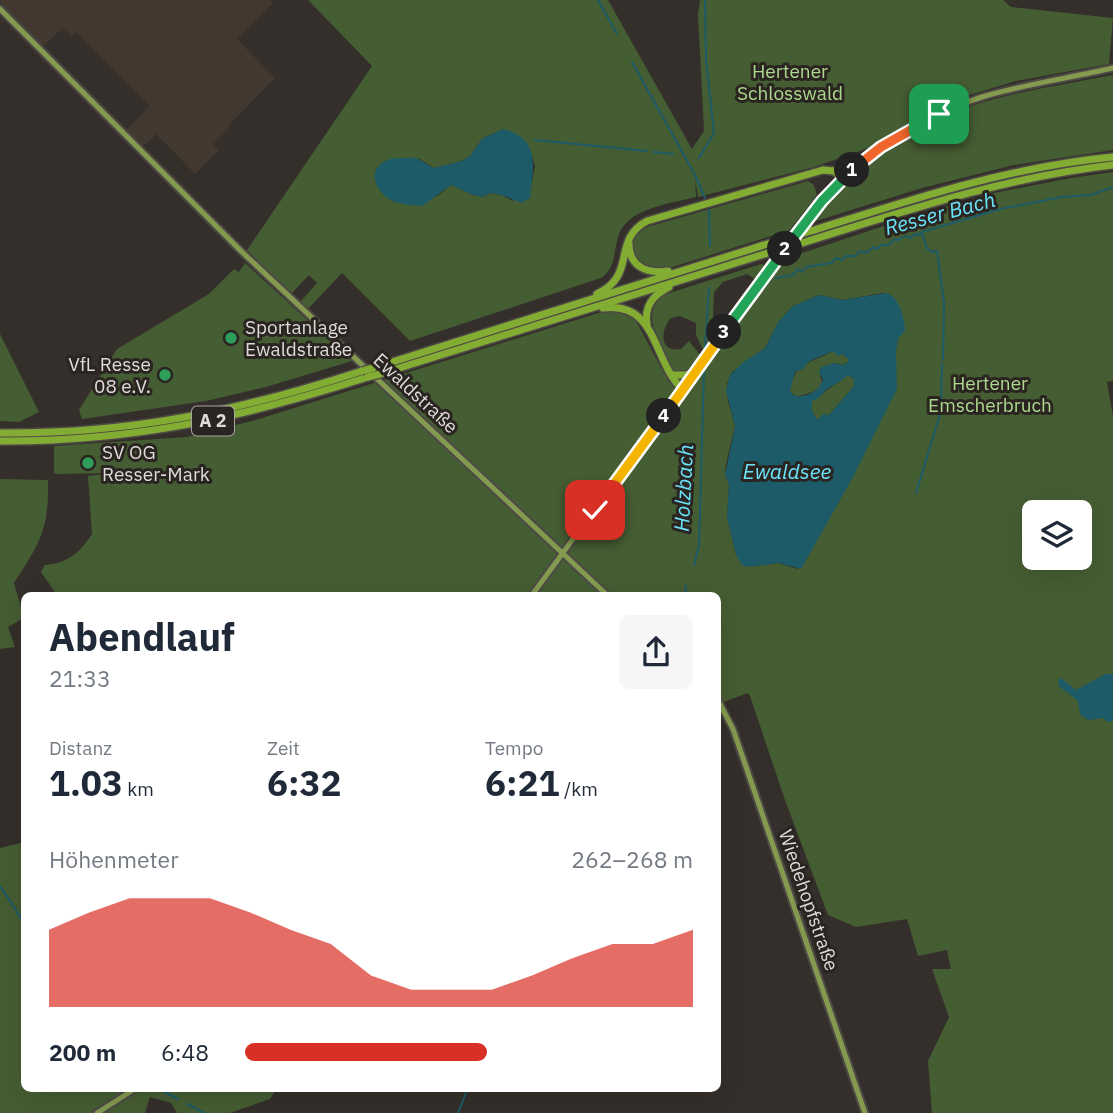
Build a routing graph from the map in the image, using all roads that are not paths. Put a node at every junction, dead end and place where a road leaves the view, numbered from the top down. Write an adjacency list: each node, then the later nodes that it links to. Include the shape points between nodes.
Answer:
1 (0, 9): 23 (main road, Ewaldstraße, via 135,146 151,153 158,168 242,252)
2 (1113, 68): 5 (main road, via 954,107 912,128)
3 (1113, 157): 10 (highway, A 2, bridge, via 966,183)
4 (1113, 165): 11 (highway, A 2, bridge, via 968,192)
5 (858, 166): 7 (highway); 8 (main road)
6 (820, 171): 7 (highway); 8 (highway); 9 (highway, via 654,219 639,226)
7 (834, 171): 8 (highway)
8 (841, 181): 16 (main road)
9 (629, 238): 10 (highway, via 630,255 641,269); 12 (highway, via 616,282)
10 (690, 268): 12 (highway, A 2)
11 (684, 279): 13 (highway, A 2); 14 (highway, via 650,302)
12 (568, 307): 17 (highway, A 2, bridge)
13 (581, 311): 14 (highway, via 623,307 638,315); 17 (highway, A 2, bridge, via 380,374)
14 (648, 328): 15 (highway)
15 (665, 364): 18 (highway); 19 (highway)
16 (696, 370): 18 (highway); 19 (main road)
17 (365, 374): 21 (highway, A 2, via 194,417)
18 (673, 375): 19 (highway)
19 (684, 388): 23 (main road)
20 (0, 433): 21 (highway, A 2)
21 (49, 436): 22 (highway, A 2)
22 (0, 441)
23 (563, 553): 24 (main road); 25 (main road)
24 (534, 592)
25 (604, 592)
26 (721, 706): 29 (main road, Wiedehopfstraße, via 733,729)
27 (130, 1092): 28 (main road)
28 (97, 1113)
29 (865, 1113)

